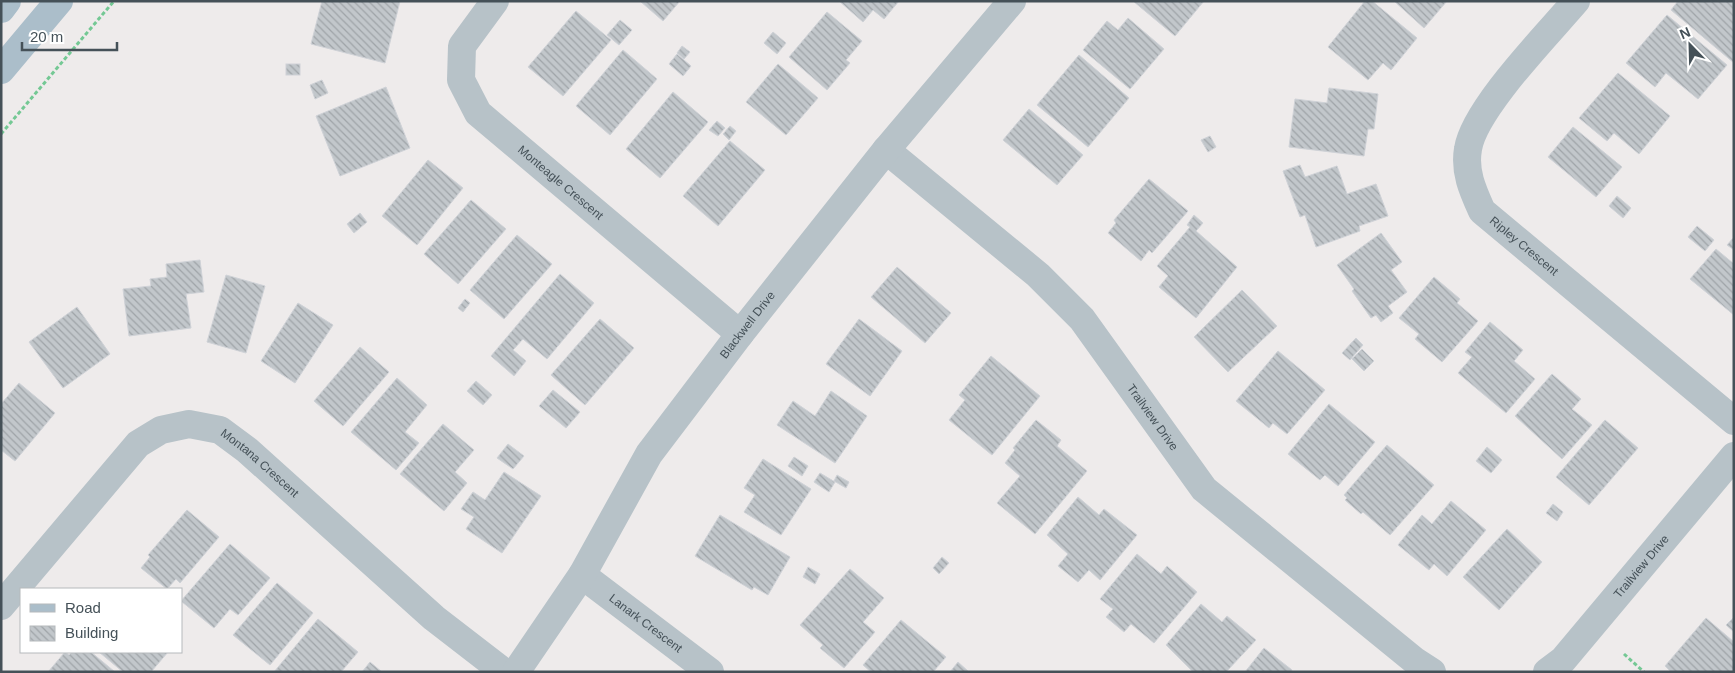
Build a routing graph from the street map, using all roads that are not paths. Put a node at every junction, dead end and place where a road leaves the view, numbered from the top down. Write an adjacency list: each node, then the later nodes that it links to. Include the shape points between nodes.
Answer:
1 (7, 1): 6 (main road)
2 (60, 1): 7 (main road)
3 (495, 1): 9 (street, Monteagle Crescent, via 462,46 461,80 478,113)
4 (1012, 1): 8 (street, Blackwell Drive)
5 (1576, 1): 10 (street, Ripley Crescent, via 1491,102 1477,124 1468,150 1469,181 1482,212)
6 (1, 8)
7 (1, 70)
8 (886, 150): 9 (street, Blackwell Drive); 17 (street, Trailview Drive, via 1038,276 1082,318 1204,489 1415,662)
9 (740, 334): 12 (street, Blackwell Drive, via 649,454)
10 (1734, 422)
11 (1734, 456): 18 (street, Trailview Drive, via 1563,660)
12 (582, 575): 15 (street, Blackwell Drive); 16 (street, Lanark Crescent)
13 (1, 606): 14 (street, Montana Crescent, via 138,444 161,430 188,424 220,430 246,450 434,618)
14 (504, 672)
15 (516, 672)
16 (710, 672)
17 (1432, 672)
18 (1547, 672)

